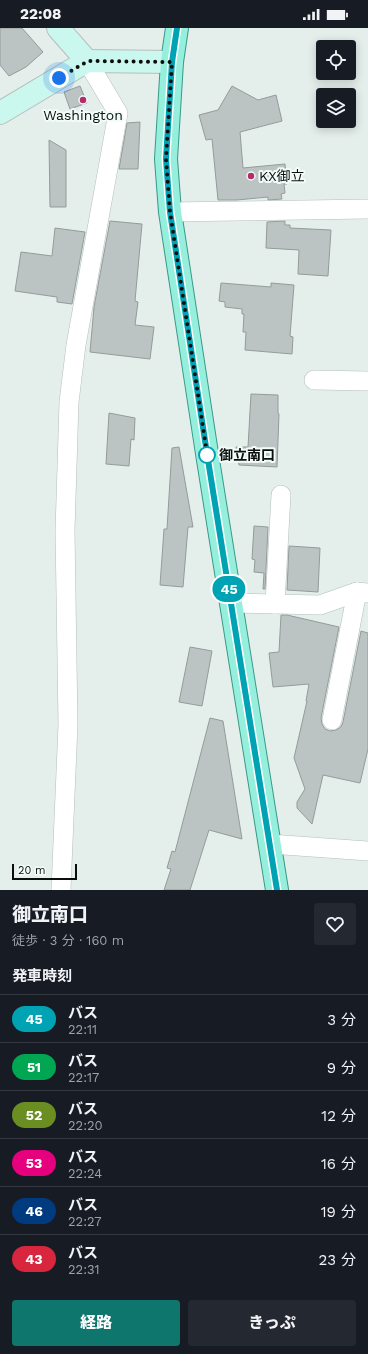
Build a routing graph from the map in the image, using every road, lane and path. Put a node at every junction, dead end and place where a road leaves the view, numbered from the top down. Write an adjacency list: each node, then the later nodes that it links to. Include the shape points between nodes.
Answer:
1 (58, 28): 3 (main road)
2 (177, 28): 4 (main road)
3 (88, 61): 4 (main road); 5 (main road); 17 (street, via 118,113 76,344 69,402 65,531 68,724)
4 (172, 62): 7 (main road, via 166,159)
5 (0, 113)
6 (368, 211): 7 (street)
7 (170, 212): 12 (main road)
8 (314, 380): 9 (street)
9 (368, 382)
10 (281, 495): 13 (street)
11 (363, 592): 13 (street, via 320,605); 14 (street)
12 (231, 603): 13 (street); 15 (main road)
13 (275, 604)
14 (332, 720)
15 (270, 844): 16 (street); 18 (main road)
16 (368, 851)
17 (61, 890)
18 (277, 890)

